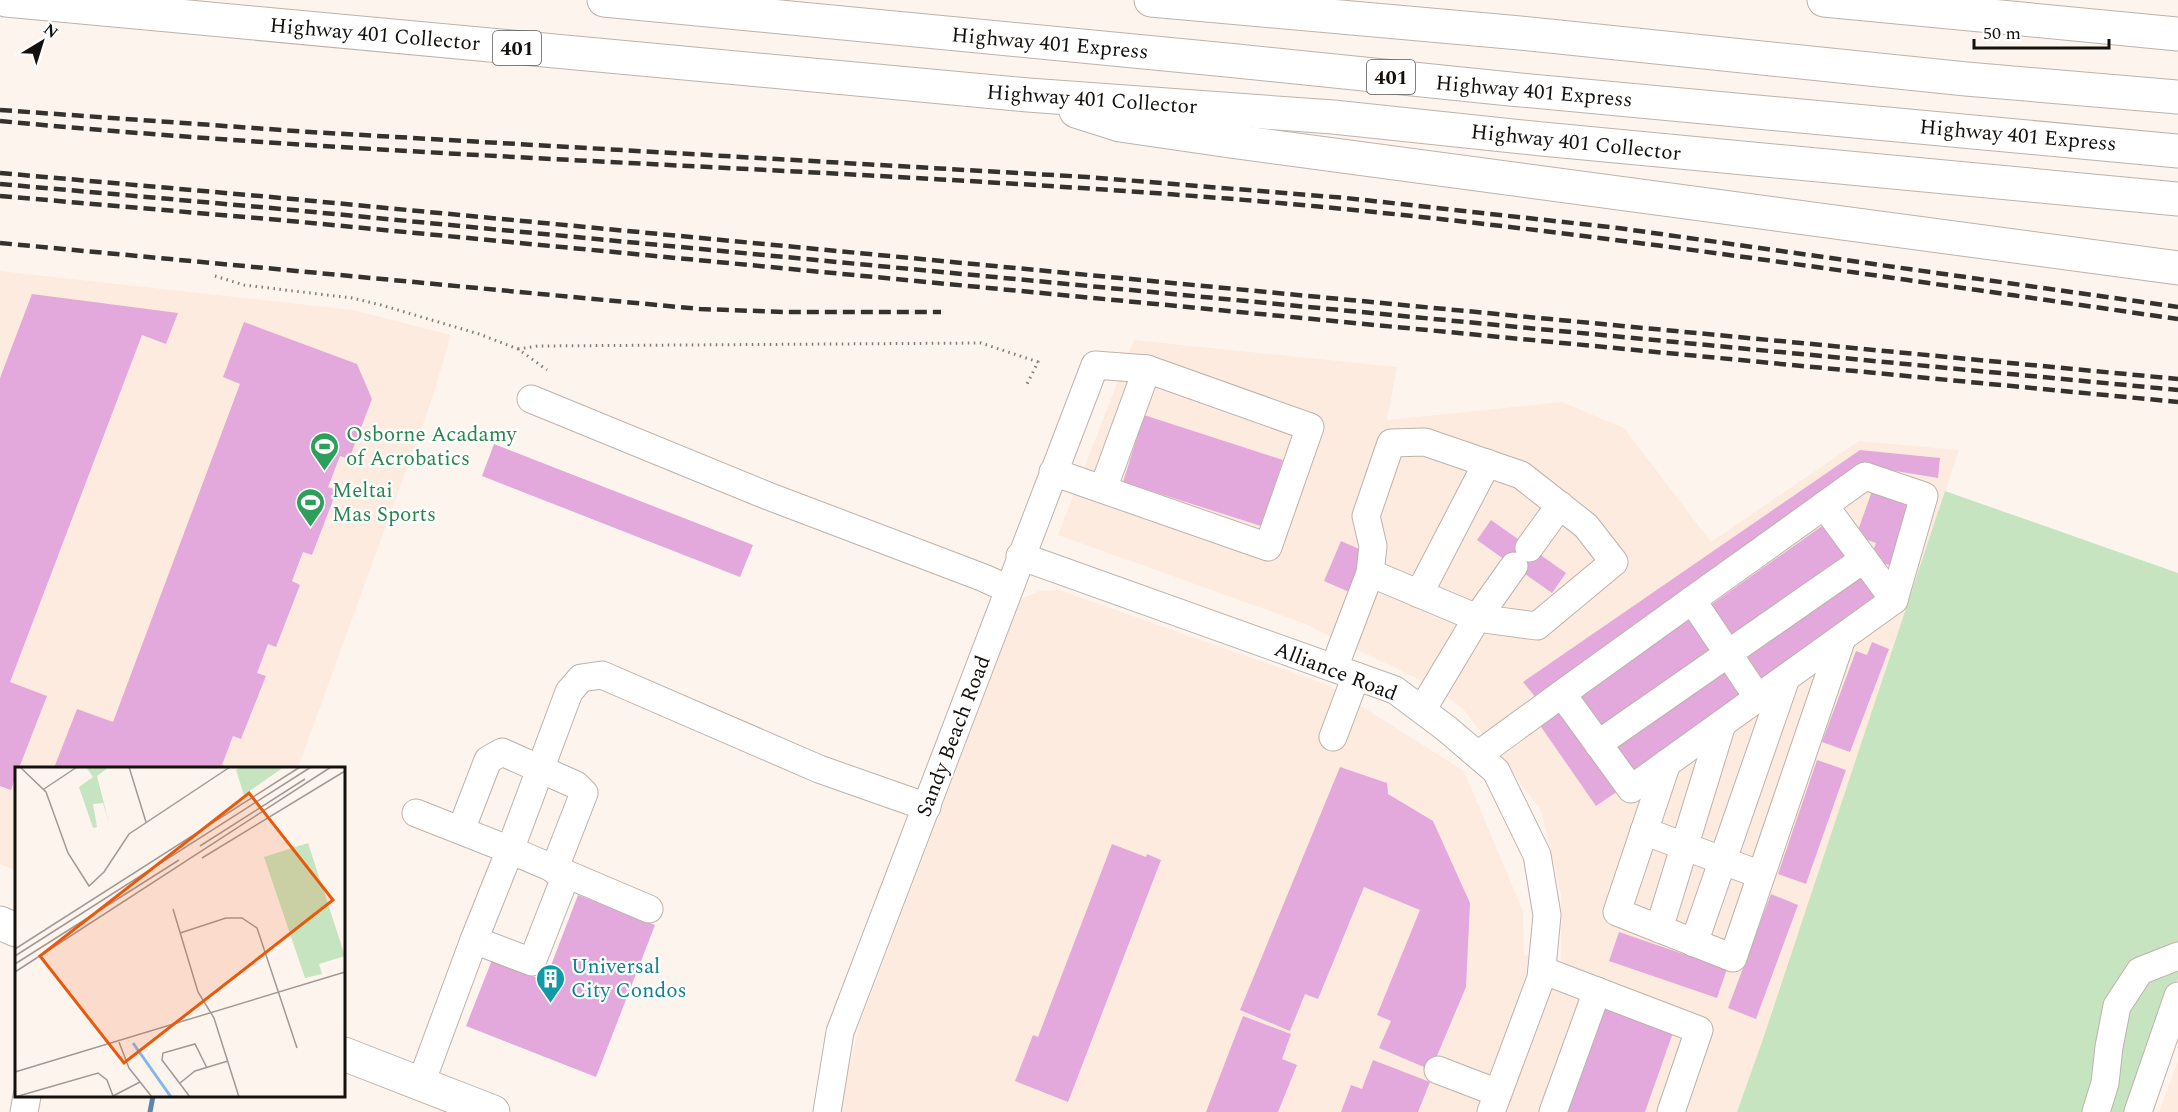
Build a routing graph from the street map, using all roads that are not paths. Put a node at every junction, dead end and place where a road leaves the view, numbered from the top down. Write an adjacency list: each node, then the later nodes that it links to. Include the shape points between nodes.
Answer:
1 (6, 0): 6 (main road, Highway 401 Collector / 401)
2 (603, 0): 8 (main road, Highway 401 Express / 401)
3 (1151, 0): 7 (main road)
4 (1824, 0): 5 (main road)
5 (2178, 34)
6 (1028, 95): 9 (main road, Highway 401 Collector / 401, via 1333,117); 10 (main road, via 1131,127)
7 (2178, 97)
8 (2178, 151)
9 (2178, 199)
10 (2178, 268)
11 (1146, 369): 14 (street, Sandy Beach Road, via 1095,365); 15 (street); 15 (street, via 1310,427 1268,548)
12 (531, 399): 21 (street)
13 (1487, 463): 16 (street, via 1521,475); 20 (street, via 1425,442 1391,443 1366,516 1373,546); 22 (street)
14 (1053, 472): 15 (street); 18 (street, Sandy Beach Road)
15 (1103, 489)
16 (1560, 505): 25 (street); 25 (street, via 1586,526 1614,562 1537,626)
17 (1824, 505): 19 (street); 23 (street); 24 (street, via 1865,476 1924,496)
18 (1020, 556): 21 (street, Sandy Beach Road); 28 (street, Alliance Road)
19 (1864, 559): 24 (street); 27 (street)
20 (1370, 573): 22 (street); 28 (street)
21 (1008, 589): 39 (street, Sandy Beach Road)
22 (1419, 594): 25 (street)
23 (1692, 600): 27 (street); 30 (street)
24 (1894, 600): 26 (street)
25 (1477, 618): 32 (street)
26 (1842, 638): 29 (street); 47 (street)
27 (1728, 654): 31 (street); 35 (street)
28 (1345, 672): 32 (street, Alliance Road, via 1395,690); 34 (street)
29 (1786, 678): 31 (street); 45 (street)
30 (1562, 694): 35 (street); 36 (street)
31 (1758, 698): 33 (street)
32 (1422, 710): 36 (street, Alliance Road)
33 (1722, 724): 37 (street); 43 (street)
34 (1333, 737)
35 (1598, 744): 37 (street, via 1631,789)
36 (1478, 755): 55 (street, Alliance Road, via 1496,771 1537,855 1546,915)
37 (1667, 763): 42 (street)
38 (540, 768): 39 (street, via 569,692 581,678 602,675 819,769); 41 (street, via 502,752 488,760); 44 (street); 46 (street, via 576,785 584,793)
39 (927, 807): 65 (street, Sandy Beach Road, via 840,1032)
40 (416, 813): 41 (street)
41 (462, 816): 44 (street)
42 (1644, 831): 43 (street); 50 (street, via 1617,912)
43 (1684, 846): 45 (street); 50 (street)
44 (510, 850): 46 (street); 52 (street)
45 (1722, 861): 47 (street); 53 (street)
46 (560, 872): 48 (street); 52 (street, via 532,962)
47 (1761, 875): 53 (street, via 1733,958)
48 (649, 909)
49 (0, 923): 51 (main road)
50 (1659, 929): 53 (street)
51 (15, 930)
52 (474, 940): 60 (street)
53 (1694, 943)
54 (2178, 956): 68 (street, via 2140,971 2117,1006 2105,1083)
55 (1542, 970): 56 (street); 62 (street, Alliance Road)
56 (1597, 991): 66 (street); 67 (street, via 1699,1030)
57 (2178, 996): 69 (street)
58 (345, 1054): 60 (main road)
59 (1438, 1070): 62 (street)
60 (421, 1083): 64 (main road)
61 (27, 1097): 63 (street)
62 (1494, 1103)
63 (24, 1112)
64 (493, 1112)
65 (827, 1112)
66 (1553, 1112)
67 (1671, 1112)
68 (2096, 1112)
69 (2138, 1112)

